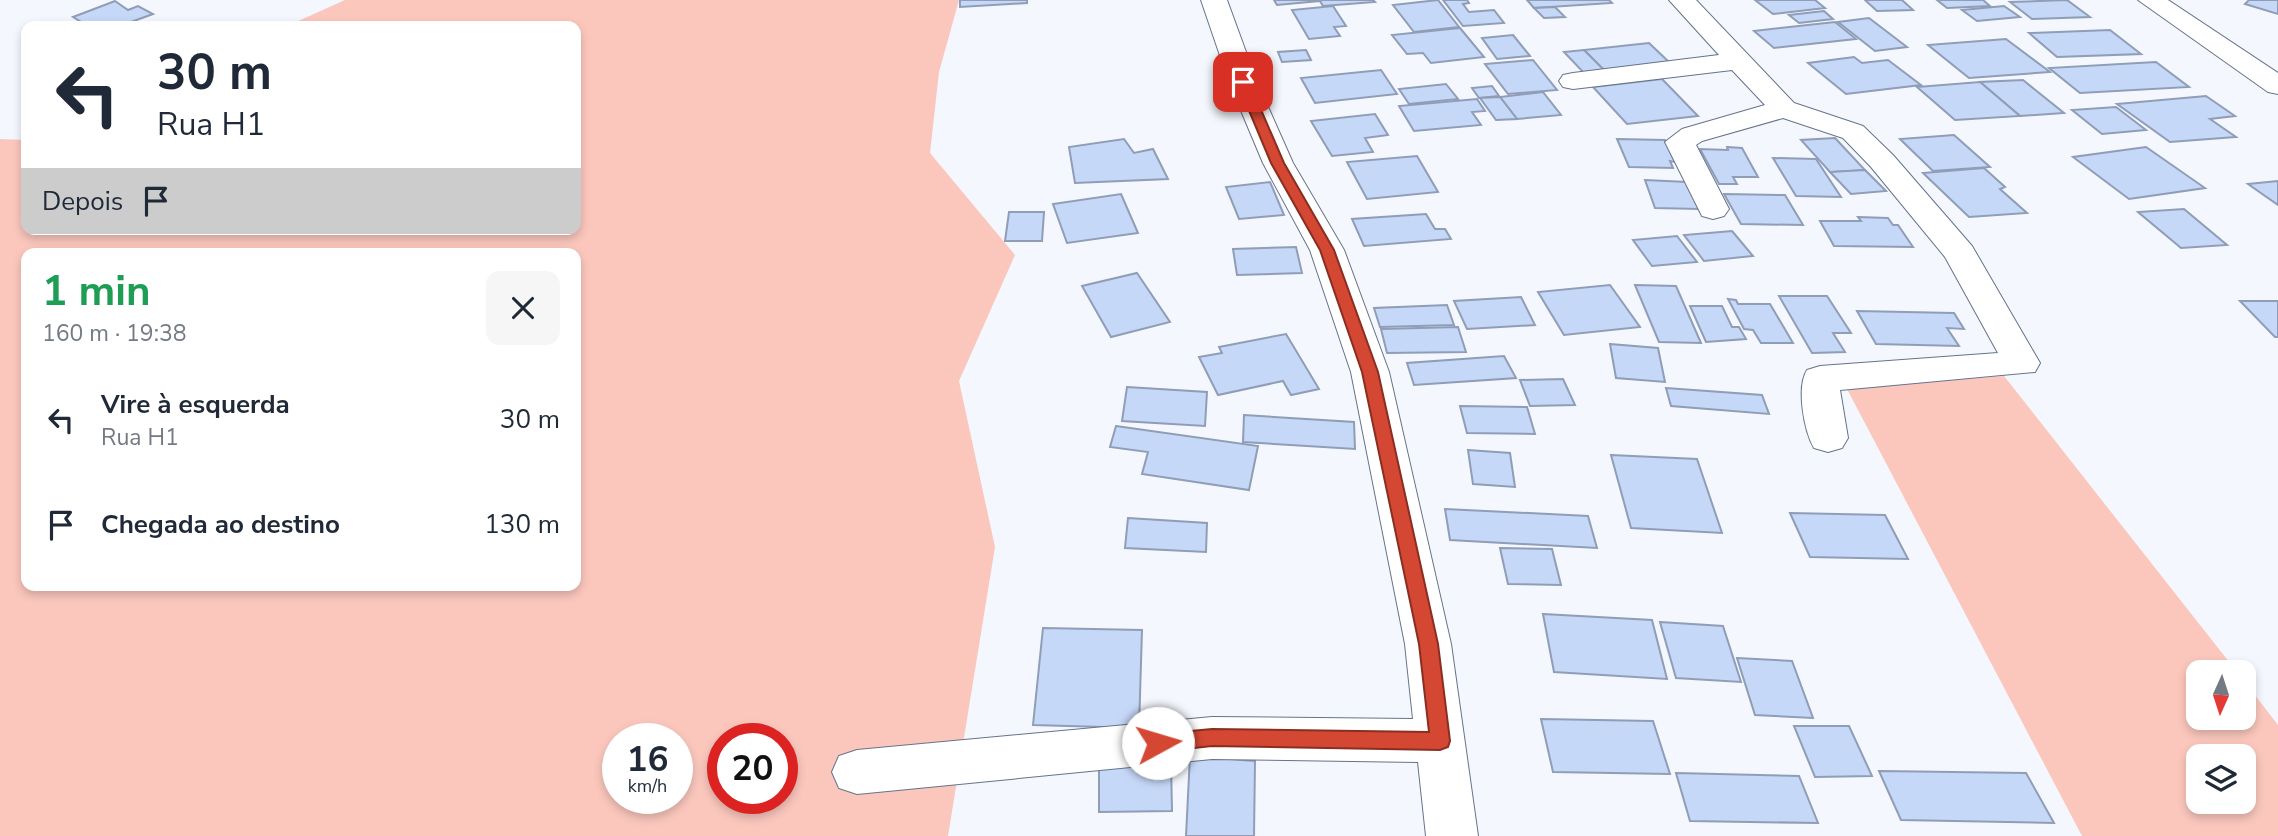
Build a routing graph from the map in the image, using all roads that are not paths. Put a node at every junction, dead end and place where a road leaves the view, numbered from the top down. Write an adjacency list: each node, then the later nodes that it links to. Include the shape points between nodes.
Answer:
1 (1214, 0): 10 (street, via 1278,163 1327,250 1370,372 1428,644)
2 (2151, 0): 6 (street)
3 (1688, 1): 4 (street)
4 (1739, 61): 5 (street); 7 (street)
5 (1573, 81)
6 (2278, 86)
7 (1784, 109): 8 (street, via 1680,142); 9 (street, via 1853,132 1882,161 1960,253 2022,363 1820,379)
8 (1713, 209)
9 (1828, 438)
10 (1440, 741): 11 (street, via 1212,738); 12 (street)
11 (857, 772)
12 (1452, 836)

